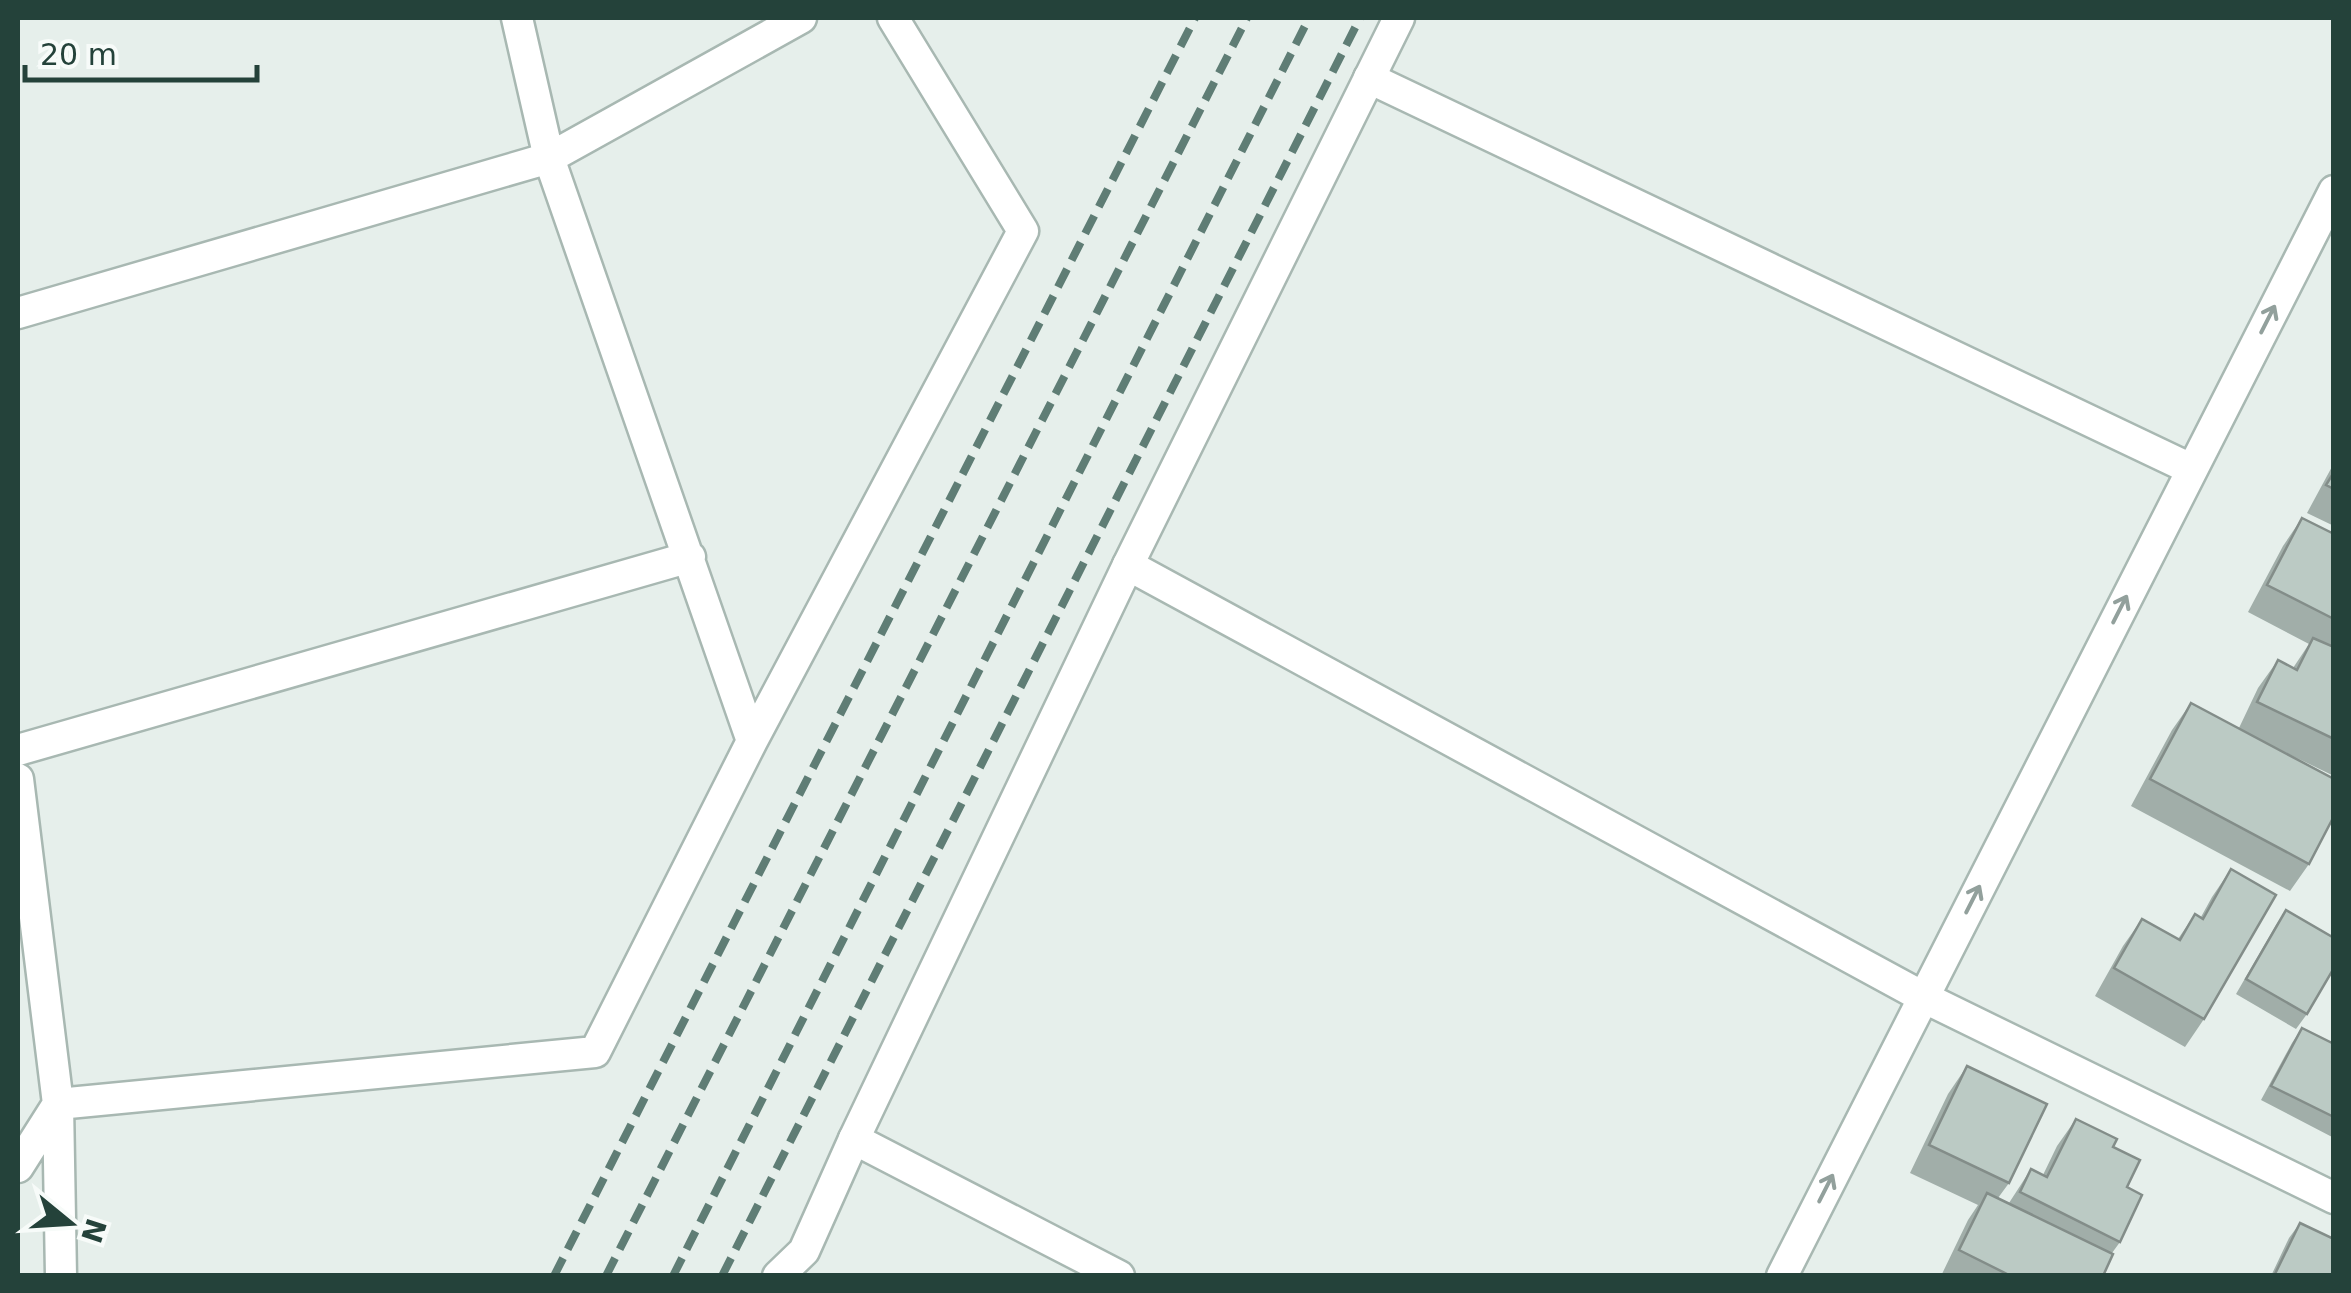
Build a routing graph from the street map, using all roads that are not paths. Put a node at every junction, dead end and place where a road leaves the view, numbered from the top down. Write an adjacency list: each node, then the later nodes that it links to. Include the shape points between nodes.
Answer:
1 (517, 18): 6 (street)
2 (801, 18): 6 (street)
3 (893, 18): 12 (street, via 1023,231)
4 (1399, 18): 5 (street)
5 (1369, 78): 9 (street); 11 (street)
6 (549, 158): 8 (street); 10 (street)
7 (2334, 191): 9 (street, one-way to 7)
8 (18, 313)
9 (2192, 469): 15 (street, one-way to 9)
10 (690, 557): 12 (street); 13 (street)
11 (1128, 566): 15 (street); 17 (street)
12 (752, 741): 16 (street, via 596,1052)
13 (18, 750)
14 (18, 780): 16 (street)
15 (1922, 997): 19 (street); 23 (street, one-way to 15)
16 (58, 1104): 18 (street); 20 (street)
17 (854, 1139): 21 (street, via 804,1251); 22 (street)
18 (18, 1166)
19 (2334, 1198)
20 (61, 1276)
21 (778, 1276)
22 (1120, 1276)
23 (1782, 1276)

